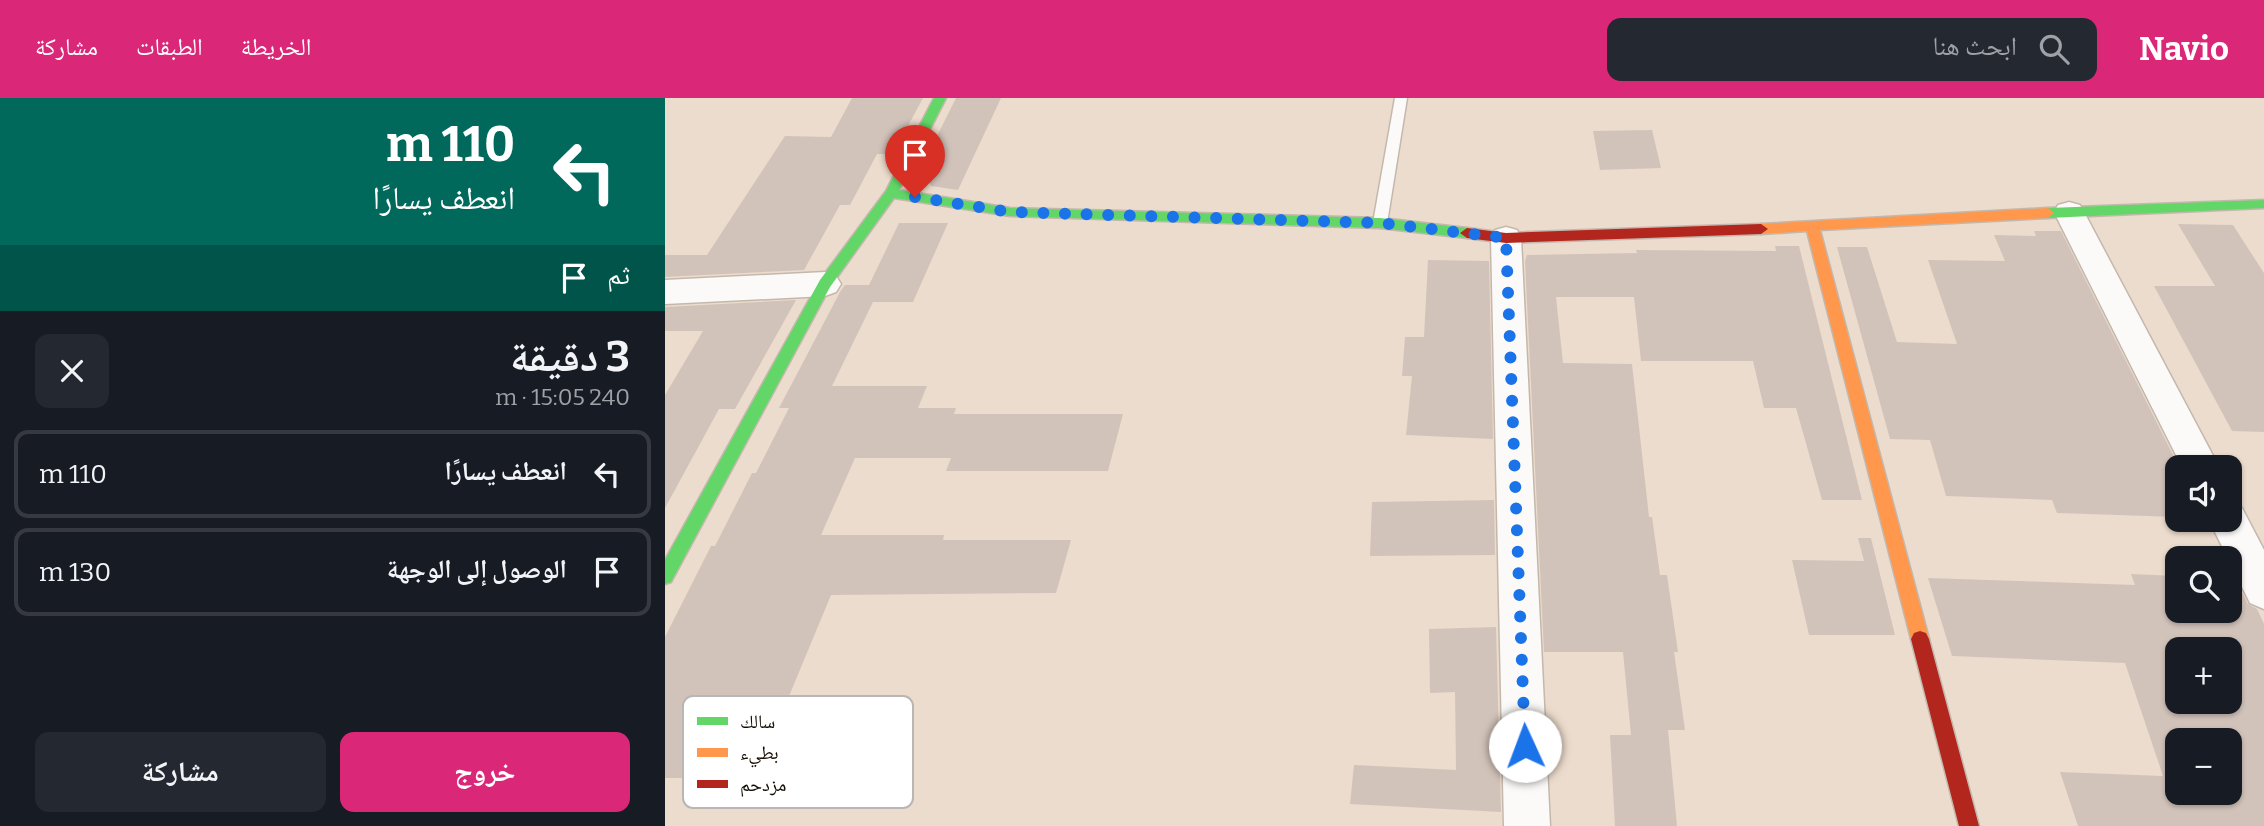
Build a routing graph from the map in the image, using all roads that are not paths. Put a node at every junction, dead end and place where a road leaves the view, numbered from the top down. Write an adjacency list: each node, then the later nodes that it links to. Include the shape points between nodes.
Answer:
1 (940, 98): 3 (street)
2 (1401, 98): 6 (lane)
3 (891, 193): 6 (street, via 1010,212); 9 (street)
4 (2264, 204): 5 (street)
5 (2069, 212): 7 (street); 11 (street)
6 (1381, 223): 8 (street)
7 (1813, 227): 8 (street); 16 (street)
8 (1506, 238): 15 (street)
9 (825, 284): 10 (street); 13 (street)
10 (665, 292)
11 (2195, 455)
12 (2234, 532): 14 (street)
13 (665, 576)
14 (2264, 590)
15 (1527, 826)
16 (1969, 826)

